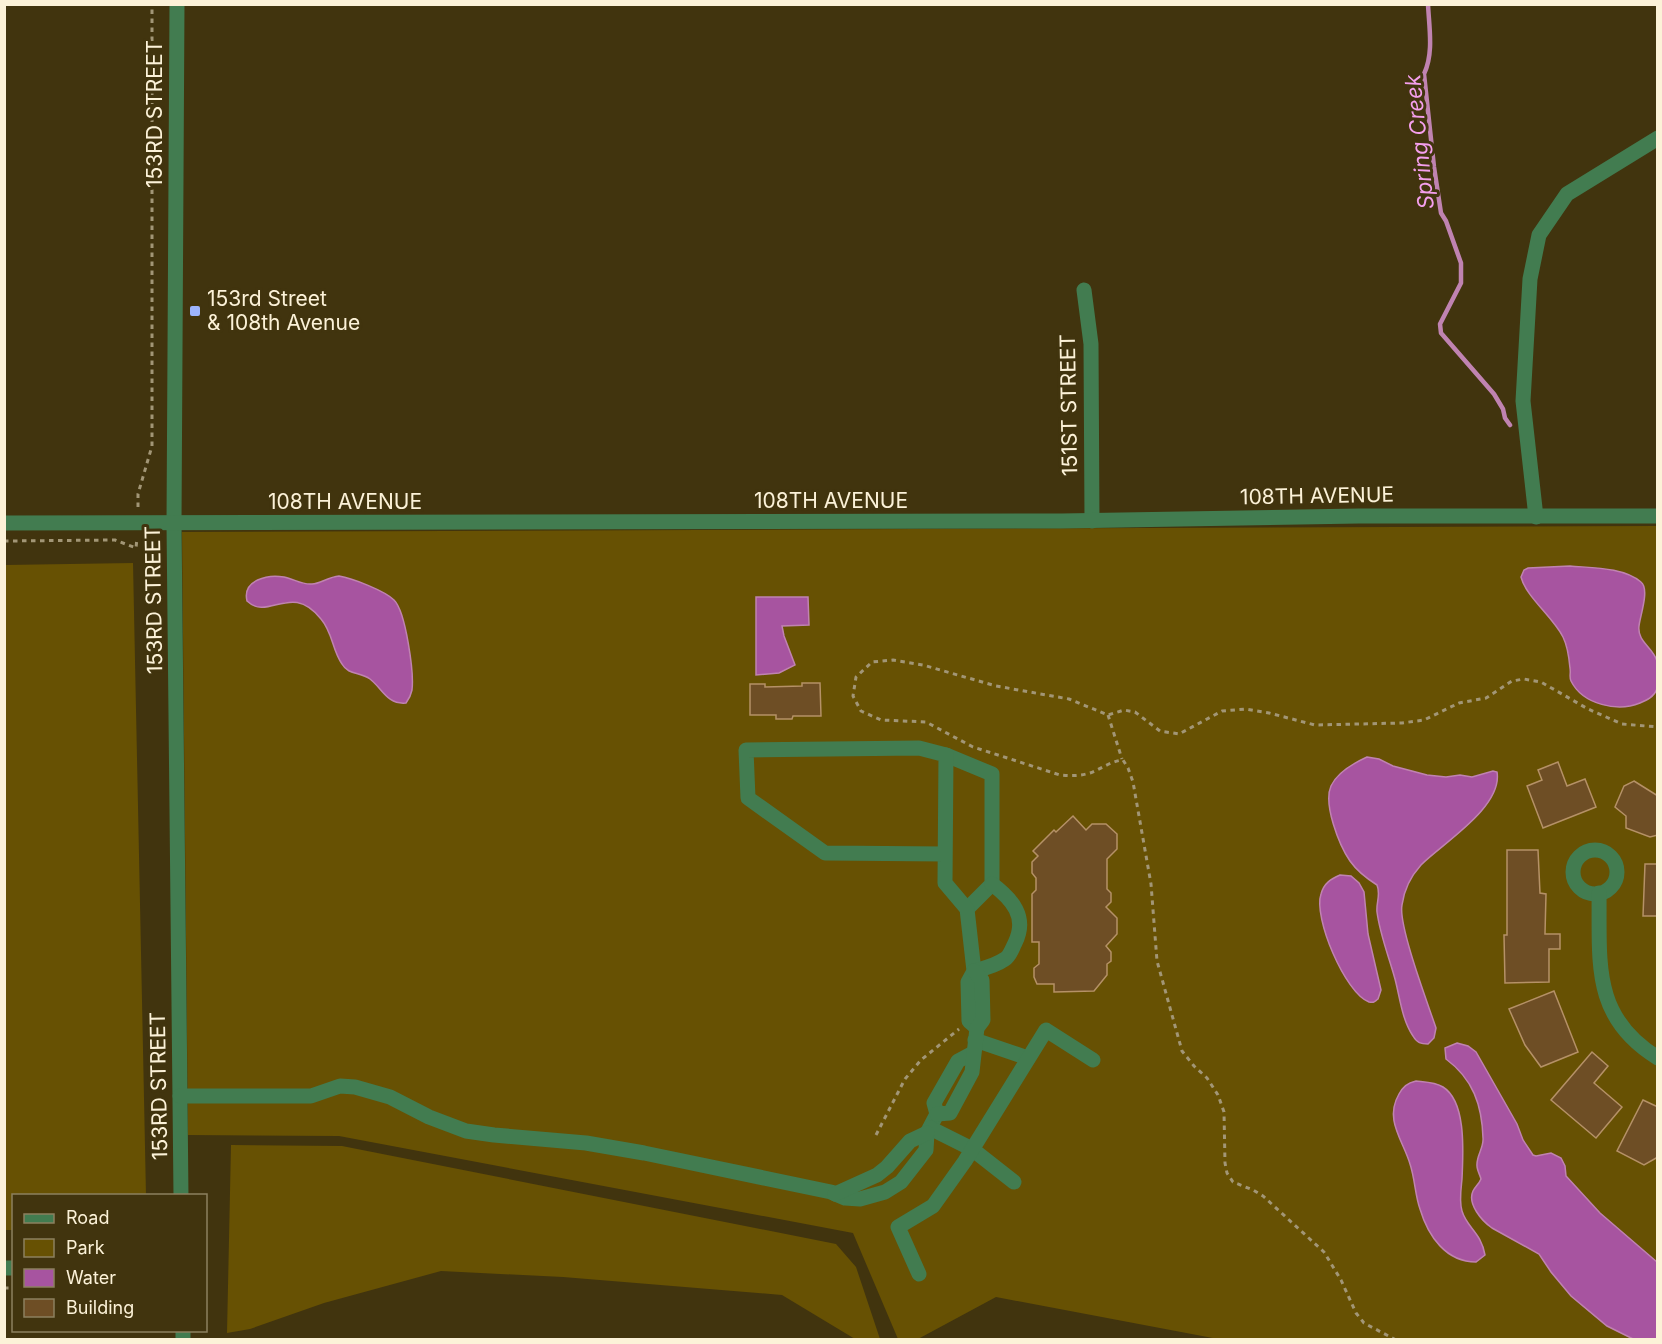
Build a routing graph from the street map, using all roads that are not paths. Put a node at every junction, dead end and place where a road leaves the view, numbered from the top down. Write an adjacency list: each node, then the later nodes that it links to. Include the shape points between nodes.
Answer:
1 (177, 4): 8 (street, 153RD STREET)
2 (1658, 138): 5 (street, via 1567,194 1539,235 1530,279 1523,401)
3 (1084, 290): 6 (street, 151ST STREET, via 1091,344)
4 (1658, 516): 5 (street, 108TH AVENUE)
5 (1536, 517): 6 (street, 108TH AVENUE)
6 (1092, 521): 8 (street, 108TH AVENUE)
7 (4, 523): 8 (street, 108TH AVENUE)
8 (174, 523): 19 (street, 153RD STREET)
9 (946, 755): 10 (street); 10 (street, via 918,748 746,750 748,798 825,853); 11 (street, via 992,774)
10 (945, 854): 13 (street, via 945,884)
11 (992, 884): 13 (street); 14 (street, via 1008,896 1017,910 1017,940 1007,957)
12 (1599, 893): 17 (street, via 1601,978 1610,1008 1623,1031)
13 (967, 909): 14 (street)
14 (974, 971): 15 (street, via 968,982)
15 (974, 1035): 16 (street); 20 (street, via 934,1103)
16 (1028, 1058): 18 (street, via 1046,1030); 21 (street)
17 (1658, 1058)
18 (1093, 1060)
19 (180, 1096): 20 (street, via 311,1096 340,1086 355,1087 390,1097 466,1131 586,1143 835,1194 877,1175); 23 (street, 153RD STREET)
20 (931, 1125): 21 (street)
21 (972, 1149): 22 (street); 24 (street, via 933,1206 898,1227)
22 (1014, 1182)
23 (182, 1194)
24 (919, 1274)

